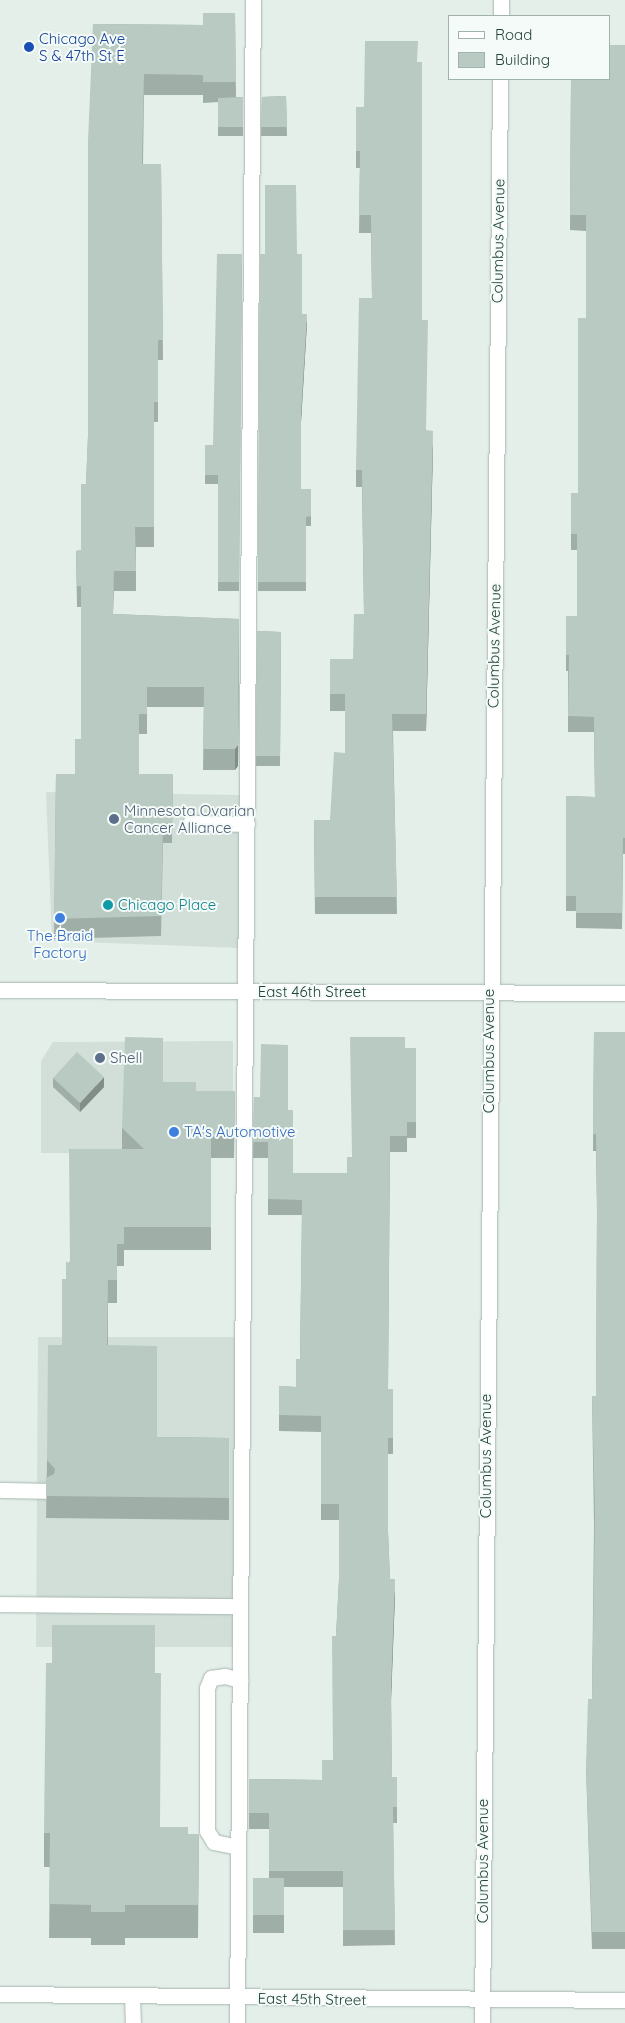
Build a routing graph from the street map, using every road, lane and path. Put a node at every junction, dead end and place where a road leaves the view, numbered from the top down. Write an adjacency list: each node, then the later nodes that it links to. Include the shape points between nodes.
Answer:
1 (253, 0): 6 (street)
2 (501, 0): 3 (street)
3 (501, 15)
4 (500, 80): 9 (street, Columbus Avenue)
5 (190, 823): 6 (street)
6 (247, 824): 8 (street)
7 (0, 990): 8 (street, East 46th Street)
8 (246, 992): 9 (street, East 46th Street); 14 (street)
9 (490, 993): 10 (street, East 46th Street); 21 (street, Columbus Avenue)
10 (625, 993)
11 (0, 1490): 12 (street)
12 (46, 1491)
13 (0, 1604): 14 (street)
14 (240, 1606): 15 (street)
15 (240, 1680): 16 (street); 16 (street, via 225,1676 211,1678 207,1688 207,1831 214,1842)
16 (238, 1847): 19 (street)
17 (0, 1994): 18 (street, East 45th Street)
18 (132, 1997): 19 (street, East 45th Street); 22 (street)
19 (237, 1998): 21 (street, East 45th Street); 23 (street)
20 (625, 2000): 21 (street, East 45th Street)
21 (482, 2001): 24 (street, Columbus Avenue)
22 (133, 2023)
23 (237, 2023)
24 (482, 2023)

